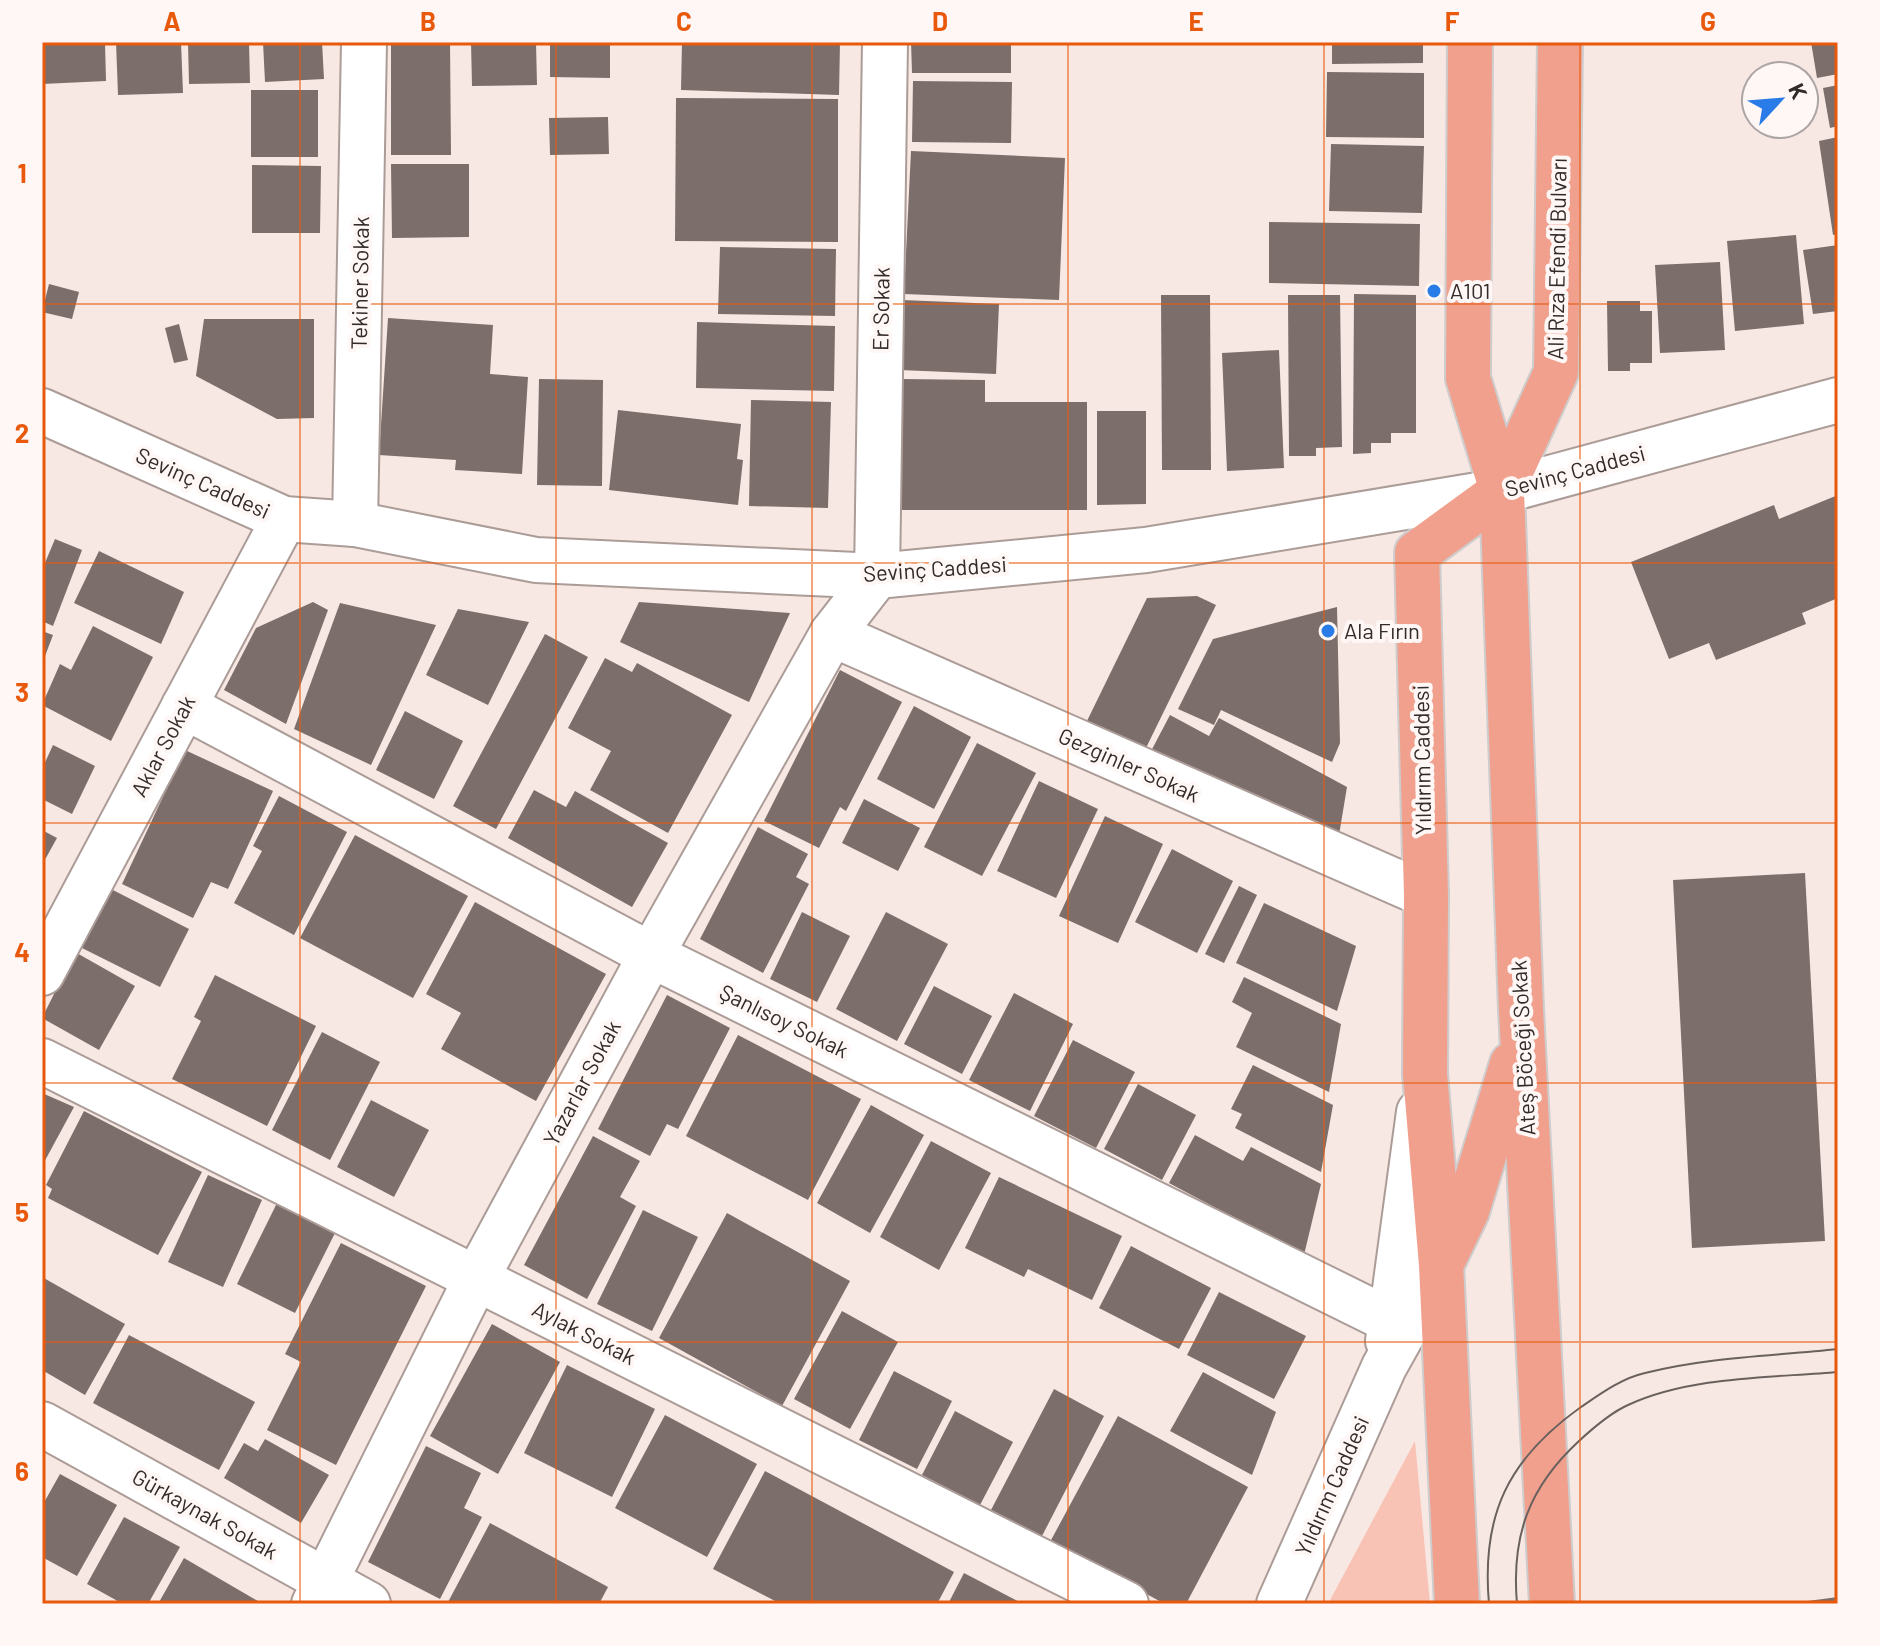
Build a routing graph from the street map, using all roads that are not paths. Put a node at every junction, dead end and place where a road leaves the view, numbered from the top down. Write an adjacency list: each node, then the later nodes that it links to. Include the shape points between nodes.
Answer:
1 (364, 42): 9 (street, Tekiner Sokak)
2 (885, 42): 10 (street, Er Sokak)
3 (1470, 42): 7 (main road, via 1468,378)
4 (1560, 42): 7 (main road, Ali Rıza Efendi Bulvarı, via 1556,372)
5 (1838, 400): 7 (street, Sevinç Caddesi)
6 (42, 411): 8 (street, Sevinç Caddesi)
7 (1502, 491): 10 (street, Sevinç Caddesi, via 1146,550); 13 (main road, Yıldırım Caddesi, via 1417,553); 16 (main road, Ateş Böceği Sokak)
8 (284, 519): 9 (street, Sevinç Caddesi); 12 (street, Aklar Sokak)
9 (355, 524): 10 (street, Sevinç Caddesi, via 536,560)
10 (877, 576): 11 (street, Yazarlar Sokak)
11 (832, 634): 13 (street, Gezginler Sokak); 14 (street, Yazarlar Sokak)
12 (184, 706): 14 (street, Şanlısoy Sokak); 15 (street, Aklar Sokak)
13 (1426, 895): 18 (main road, Yıldırım Caddesi)
14 (651, 955): 20 (street, Yazarlar Sokak); 21 (street, Şanlısoy Sokak)
15 (42, 973)
16 (1521, 1010): 19 (main road, via 1508,1085 1467,1211); 29 (main road, Ateş Böceği Sokak)
17 (42, 1061): 20 (street, Aylak Sokak)
18 (1425, 1074): 19 (main road, Yıldırım Caddesi); 21 (street)
19 (1441, 1265): 22 (street); 28 (main road)
20 (476, 1279): 24 (street, Yazarlar Sokak); 26 (street, Aylak Sokak)
21 (1391, 1321): 22 (street)
22 (1384, 1367): 27 (street, Yıldırım Caddesi)
23 (42, 1424): 24 (street, Gürkaynak Sokak)
24 (321, 1593): 25 (street, Gürkaynak Sokak)
25 (368, 1604)
26 (1126, 1604)
27 (1279, 1604)
28 (1457, 1604)
29 (1552, 1604)

